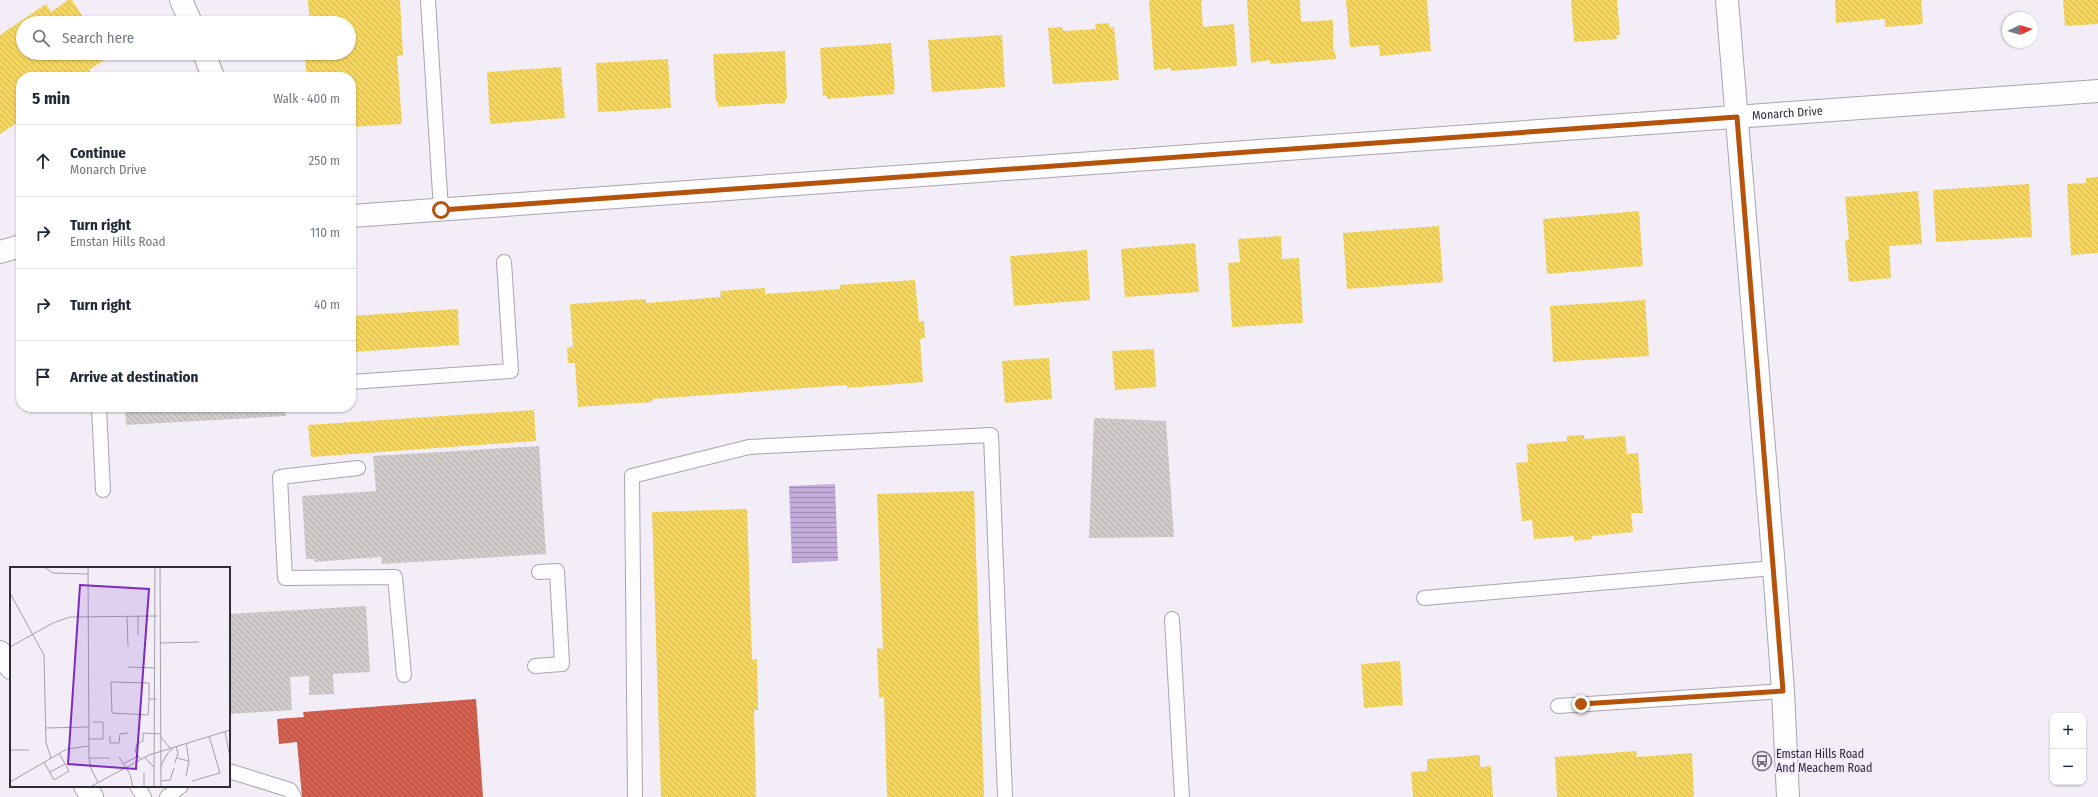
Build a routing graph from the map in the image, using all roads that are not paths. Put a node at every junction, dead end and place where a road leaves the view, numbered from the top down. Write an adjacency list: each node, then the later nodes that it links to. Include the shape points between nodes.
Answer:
1 (181, 0): 4 (street)
2 (428, 0): 9 (lane)
3 (1727, 0): 8 (street)
4 (188, 16)
5 (207, 60): 6 (street)
6 (211, 72)
7 (2098, 91): 8 (street, Monarch Drive)
8 (1737, 117): 9 (street, Monarch Drive); 18 (street)
9 (441, 210): 10 (street, Monarch Drive)
10 (356, 216)
11 (16, 247): 12 (street)
12 (0, 252)
13 (504, 262): 14 (lane, via 511,371)
14 (356, 382)
15 (99, 412): 17 (lane)
16 (358, 468): 26 (lane, via 280,477 285,578 395,578)
17 (103, 490)
18 (1774, 568): 20 (lane); 28 (street)
19 (539, 572): 23 (lane, via 557,571 562,664)
20 (1424, 598)
21 (1172, 619): 40 (lane)
22 (0, 652): 24 (street)
23 (535, 666)
24 (10, 667)
25 (10, 669): 27 (lane)
26 (404, 675)
27 (0, 677)
28 (1783, 691): 29 (lane); 41 (street)
29 (1558, 706)
30 (230, 772): 37 (lane, via 290,790)
31 (86, 787): 34 (street)
32 (138, 787): 35 (lane)
33 (180, 787): 36 (lane)
34 (92, 797)
35 (144, 797)
36 (167, 797)
37 (294, 797)
38 (635, 797): 39 (lane, via 632,476 749,447 991,435)
39 (1005, 797)
40 (1182, 797)
41 (1788, 797)

